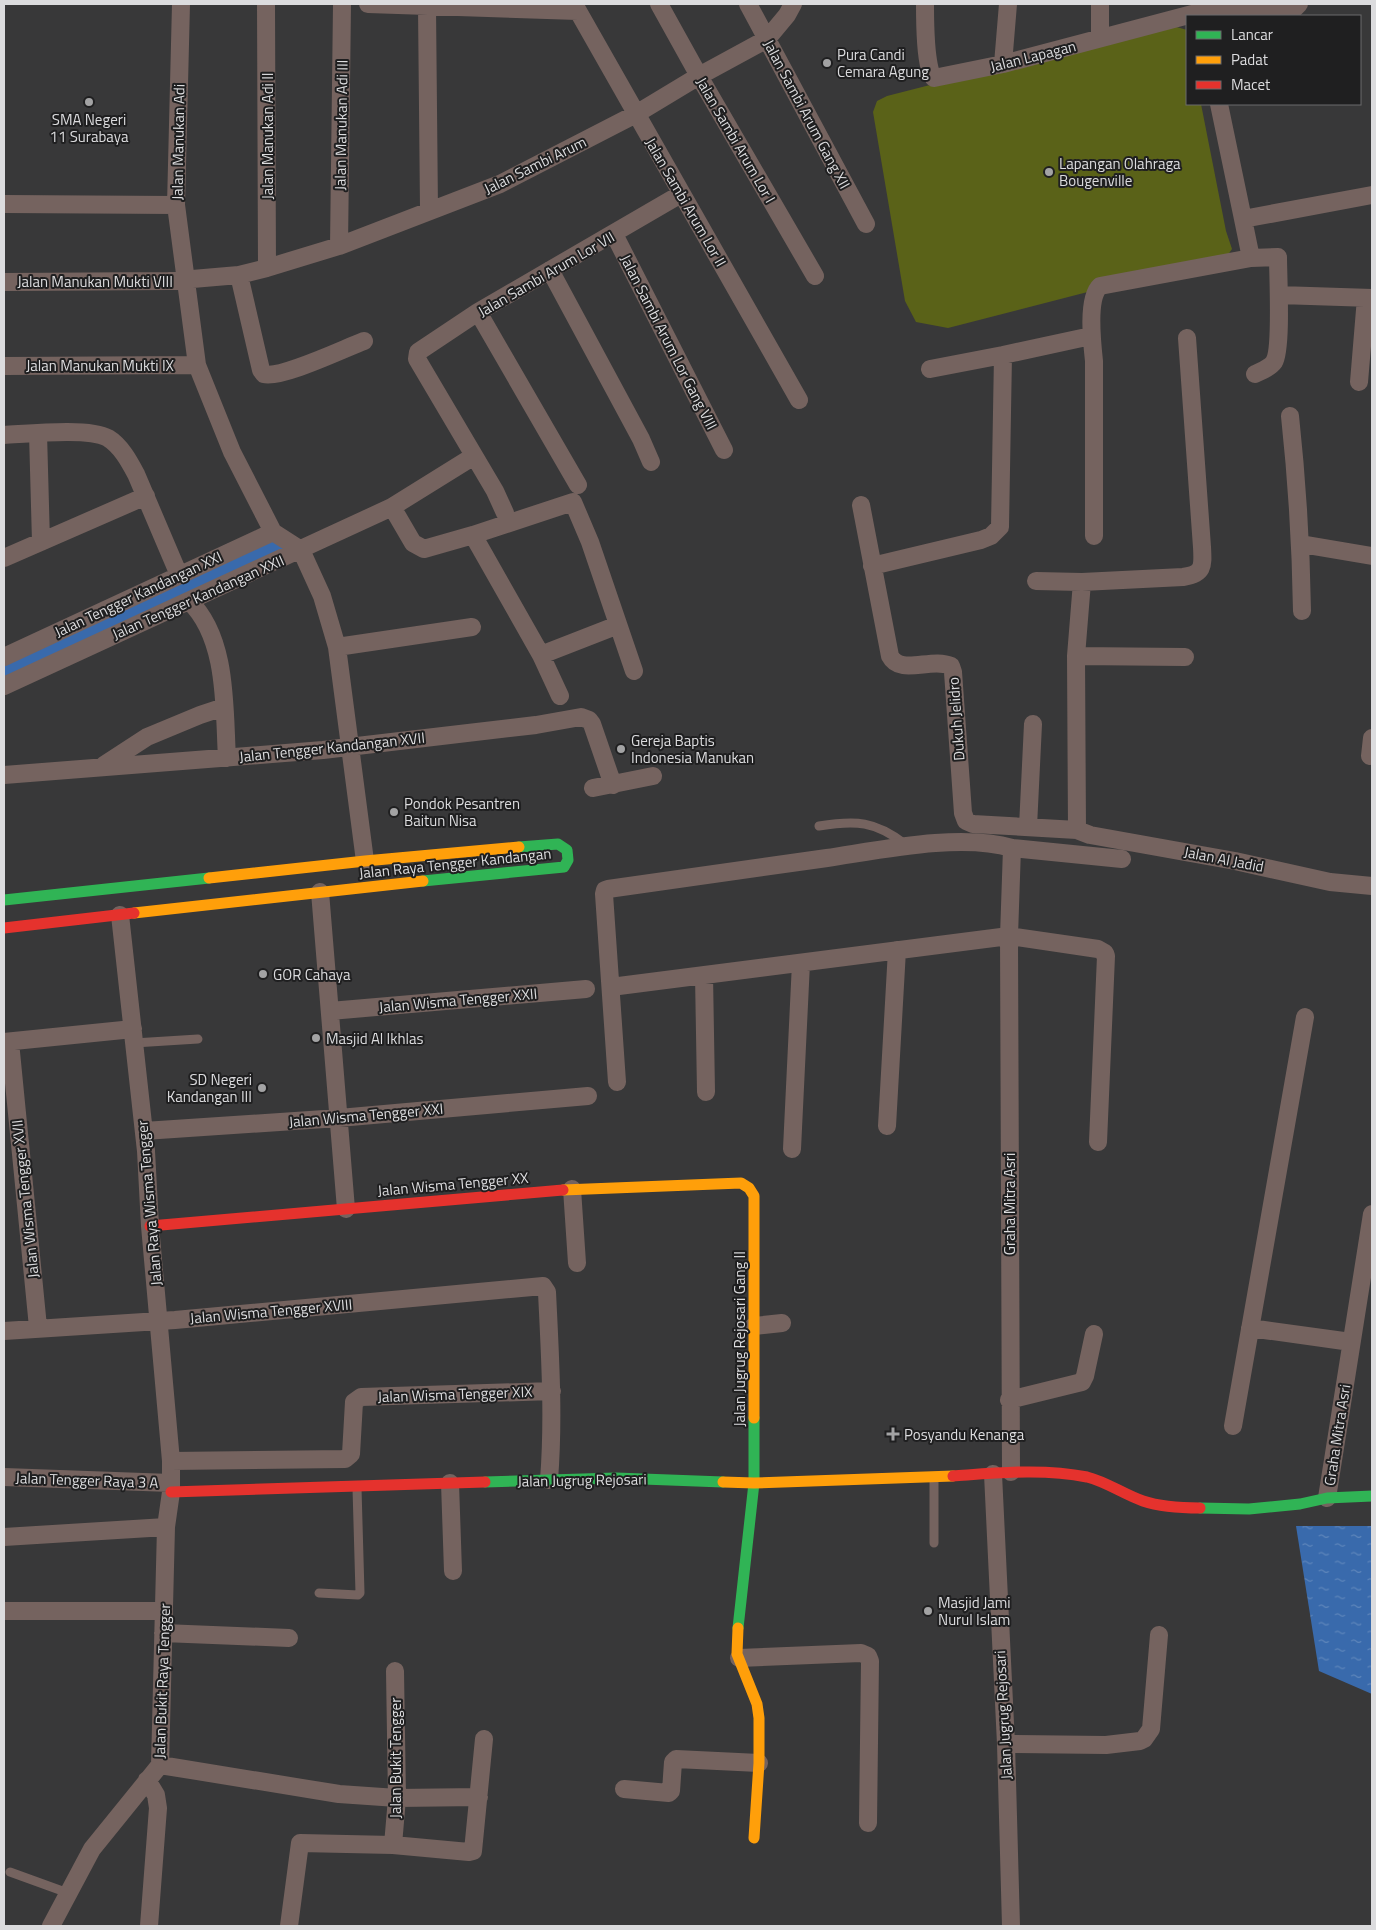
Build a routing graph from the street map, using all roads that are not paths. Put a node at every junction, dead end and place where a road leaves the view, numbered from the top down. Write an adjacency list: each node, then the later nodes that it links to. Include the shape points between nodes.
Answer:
1 (181, 4): 26 (street, Jalan Manukan Adi)
2 (266, 4): 33 (street, Jalan Manukan Adi II)
3 (342, 4): 31 (street, Jalan Manukan Adi III)
4 (368, 4): 12 (street)
5 (659, 4): 20 (street, Jalan Sambi Arum Lor I)
6 (748, 4): 18 (street, Jalan Sambi Arum Gang XII)
7 (793, 4): 18 (street, Jalan Sambi Arum)
8 (925, 4): 19 (street, Jalan Lapagan, via 926,43 934,78)
9 (1008, 4): 19 (street)
10 (1100, 4): 17 (street)
11 (1299, 4): 14 (street, Jalan Lapagan, via 1284,12)
12 (427, 7): 13 (street); 27 (street)
13 (576, 7): 22 (street, Jalan Sambi Arum Lor II)
14 (1201, 11): 16 (street, Jalan Lapagan)
15 (1186, 15): 17 (street, Jalan Lapagan)
16 (1186, 15)
17 (1100, 38): 19 (street, Jalan Lapagan)
18 (767, 39): 20 (street, Jalan Sambi Arum); 29 (street, Jalan Sambi Arum Gang XII)
19 (1003, 64)
20 (698, 76): 22 (street, Jalan Sambi Arum); 36 (street, Jalan Sambi Arum Lor I)
21 (1219, 105): 28 (street)
22 (636, 114): 23 (street, Jalan Sambi Arum Lor II); 27 (street, Jalan Sambi Arum, via 500,184)
23 (682, 194): 30 (street, Jalan Sambi Arum Lor VII); 51 (street, Jalan Sambi Arum Lor II)
24 (1372, 195): 28 (street)
25 (4, 204): 26 (street)
26 (176, 205): 37 (street, Jalan Manukan Adi)
27 (429, 210): 31 (street, Jalan Sambi Arum)
28 (1243, 219): 32 (street)
29 (866, 224)
30 (614, 234): 34 (street, Jalan Sambi Arum Lor VII); 55 (street, Jalan Sambi Arum Lor Gang VIII)
31 (339, 246): 33 (street, Jalan Sambi Arum)
32 (1251, 258): 39 (street, via 1278,256); 42 (street, via 1100,286 1094,292)
33 (268, 268): 35 (street, Jalan Sambi Arum)
34 (550, 270): 41 (street, Jalan Sambi Arum Lor VII); 57 (street)
35 (239, 275): 37 (street, Jalan Sambi Arum); 44 (street, via 264,374 286,372)
36 (816, 276)
37 (187, 280): 38 (street, Jalan Manukan Mukti VIII); 46 (street, Jalan Manukan Adi)
38 (4, 282)
39 (1279, 295): 40 (street); 49 (street, via 1275,361)
40 (1369, 298): 50 (street)
41 (478, 312): 56 (street, Jalan Sambi Arum Lor VII, via 418,352 417,359); 58 (street)
42 (1091, 336): 45 (street); 65 (street, via 1094,361)
43 (1187, 338): 74 (street, via 1202,547 1199,572 1183,577)
44 (364, 340)
45 (1003, 356): 48 (street); 71 (street, via 1000,527 981,540)
46 (197, 365): 47 (street, Jalan Manukan Mukti IX); 63 (street, Jalan Manukan Adi, via 232,452)
47 (4, 366)
48 (930, 369)
49 (1255, 374)
50 (1359, 382)
51 (799, 400)
52 (1290, 416): 67 (street)
53 (38, 433): 54 (street); 59 (street, via 105,436 128,459); 66 (street)
54 (4, 435)
55 (724, 450)
56 (474, 456): 61 (street, Jalan Tengger Kandangan XXII); 62 (street)
57 (651, 462)
58 (578, 485)
59 (146, 496): 66 (street); 72 (street)
60 (861, 505): 71 (street, Dukuh Jelidro)
61 (392, 507): 64 (street, via 413,543 420,547 429,548); 68 (street, Jalan Tengger Kandangan XXII)
62 (505, 513)
63 (273, 532): 68 (street); 72 (street, Jalan Tengger Kandangan XXI)
64 (473, 535): 77 (street, via 573,502); 80 (street)
65 (1094, 536)
66 (40, 542): 70 (street)
67 (1301, 544): 69 (street); 76 (street)
68 (301, 550): 75 (street, Jalan Tengger Kandangan XXII); 79 (street, via 322,596)
69 (1372, 556)
70 (4, 558)
71 (872, 566): 97 (street, Dukuh Jelidro, via 893,662 900,666 944,662 951,666 966,821)
72 (179, 575): 82 (street, Jalan Tengger Kandangan XXI)
73 (1036, 581): 74 (street)
74 (1082, 582): 81 (street)
75 (189, 600): 85 (street, Jalan Tengger Kandangan XXII); 87 (street, via 204,619 212,640 222,674)
76 (1302, 611)
77 (618, 625): 80 (street); 84 (street)
78 (472, 628): 79 (street)
79 (337, 646): 89 (street)
80 (541, 655): 86 (street)
81 (1076, 656): 83 (street); 98 (street)
82 (4, 657)
83 (1185, 657)
84 (634, 671)
85 (4, 686)
86 (560, 696)
87 (224, 707): 90 (street); 91 (street, via 146,737)
88 (1033, 724): 97 (street)
89 (349, 747): 90 (street, Jalan Tengger Kandangan XVII); 94 (street, Jalan Tengger Kandangan XVII, via 581,717 592,724); 101 (street)
90 (227, 758): 91 (street, Jalan Tengger Kandangan XVII)
91 (102, 767): 92 (street, Jalan Tengger Kandangan XVII)
92 (4, 775)
93 (653, 776): 94 (street)
94 (613, 784): 95 (street)
95 (593, 788)
96 (819, 826): 99 (lane, via 841,823 876,826)
97 (1028, 827): 98 (street, Dukuh Jelidro)
98 (1077, 830): 104 (street, Jalan Al Jadid, via 1330,882)
99 (907, 846): 100 (street, via 976,842); 114 (street, via 605,890)
100 (1012, 848): 102 (street); 110 (street, Graha Mitra Asri)
101 (365, 860): 103 (street, Jalan Raya Tengger Kandangan); 105 (street, Jalan Raya Tengger Kandangan, via 558,844 568,850 569,856 564,867)
102 (1122, 860)
103 (260, 872): 106 (street); 107 (street, Jalan Raya Tengger Kandangan)
104 (1372, 886)
105 (320, 892): 106 (street, Jalan Raya Tengger Kandangan); 116 (street)
106 (262, 898): 108 (street, Jalan Raya Tengger Kandangan)
107 (4, 900)
108 (120, 915): 109 (street, Jalan Raya Tengger Kandangan); 118 (street, Jalan Raya Wisma Tengger)
109 (4, 928)
110 (1009, 936): 111 (street); 127 (street, via 1098,949 1105,953); 144 (street, Graha Mitra Asri)
111 (897, 950): 112 (street); 125 (street)
112 (801, 963): 113 (street); 128 (street)
113 (704, 975): 114 (street); 122 (street)
114 (611, 986): 121 (street)
115 (586, 989): 116 (street, Jalan Wisma Tengger XXII)
116 (330, 1011): 124 (street)
117 (1305, 1017): 139 (street)
118 (134, 1036): 119 (lane); 120 (street); 126 (street, Jalan Raya Wisma Tengger)
119 (198, 1039)
120 (7, 1042): 138 (street, Jalan Wisma Tengger XVII)
121 (617, 1082)
122 (706, 1092)
123 (588, 1096): 124 (street, Jalan Wisma Tengger XXI)
124 (339, 1118): 126 (street, Jalan Wisma Tengger XXI); 131 (street)
125 (888, 1126)
126 (144, 1131): 133 (street, Jalan Raya Wisma Tengger)
127 (1098, 1142)
128 (792, 1149)
129 (572, 1189): 130 (street, Jalan Wisma Tengger XX, via 741,1183); 131 (street, Jalan Wisma Tengger XX); 134 (street)
130 (754, 1196): 137 (street, Jalan Jugrug Rejosari Gang II)
131 (346, 1209): 133 (street, Jalan Wisma Tengger XX)
132 (1372, 1214): 142 (street, Graha Mitra Asri)
133 (150, 1226): 135 (street, Jalan Raya Wisma Tengger)
134 (577, 1263)
135 (159, 1321): 138 (street, Jalan Wisma Tengger XVIII); 143 (street, Jalan Wisma Tengger XVIII, via 545,1288); 146 (street, Jalan Raya Wisma Tengger)
136 (782, 1323): 137 (street)
137 (754, 1326): 153 (street, Jalan Jugrug Rejosari Gang II)
138 (38, 1327): 140 (street, Jalan Wisma Tengger XVIII)
139 (1250, 1328): 142 (street); 145 (street)
140 (4, 1330)
141 (1094, 1334): 144 (street, via 1082,1382)
142 (1351, 1342): 157 (street, Graha Mitra Asri)
143 (552, 1391): 146 (street, Jalan Wisma Tengger XIX, via 361,1397 354,1402 351,1454 345,1459); 151 (street)
144 (1009, 1400): 147 (street, Graha Mitra Asri)
145 (1233, 1426)
146 (171, 1461): 155 (street, Jalan Raya Wisma Tengger)
147 (1011, 1472): 148 (street, Jalan Jugrug Rejosari); 157 (street, Jalan Jugrug Rejosari, via 1086,1477 1110,1484 1143,1501 1176,1508 1249,1509)
148 (993, 1474): 150 (street, Jalan Jugrug Rejosari); 171 (street, Jalan Jugrug Rejosari)
149 (4, 1477): 155 (street, Jalan Tengger Raya 3 A)
150 (934, 1477): 153 (street, Jalan Jugrug Rejosari); 160 (lane)
151 (549, 1480): 152 (street, Jalan Jugrug Rejosari); 153 (street, Jalan Jugrug Rejosari, via 616,1478)
152 (450, 1483): 154 (street, Jalan Jugrug Rejosari); 161 (street)
153 (754, 1483): 168 (street, Jalan Jugrug Rejosari Gang II, via 736,1643)
154 (357, 1486): 155 (street, Jalan Jugrug Rejosari); 162 (lane, via 360,1593)
155 (171, 1487): 158 (street, Jalan Bukit Raya Tengger)
156 (1372, 1496): 157 (street, Jalan Jugrug Rejosari)
157 (1327, 1498)
158 (166, 1527): 159 (street); 164 (street, Jalan Bukit Raya Tengger)
159 (4, 1537)
160 (934, 1543)
161 (452, 1572)
162 (319, 1593)
163 (4, 1611): 164 (street)
164 (164, 1611): 165 (street, Jalan Bukit Raya Tengger)
165 (163, 1633): 167 (street); 173 (street, Jalan Bukit Raya Tengger)
166 (1160, 1635): 171 (street, via 1152,1729 1144,1739 1106,1745)
167 (289, 1638)
168 (739, 1658): 172 (street, Jalan Jugrug Rejosari Gang II, via 757,1704); 178 (street, via 860,1653 868,1656)
169 (395, 1671): 176 (street, Jalan Bukit Tengger)
170 (484, 1739): 177 (street)
171 (1006, 1744): 186 (street, Jalan Jugrug Rejosari)
172 (760, 1763): 175 (street, via 676,1759 669,1793); 179 (street, Jalan Jugrug Rejosari Gang II)
173 (160, 1765): 174 (street, Jalan Bukit Raya Tengger); 176 (street, via 339,1794)
174 (148, 1780): 182 (street, Jalan Bukit Raya Tengger, via 92,1849); 184 (street, via 158,1808)
175 (624, 1789)
176 (397, 1798): 177 (street); 180 (street, Jalan Bukit Tengger)
177 (478, 1798): 180 (street, via 474,1851)
178 (868, 1823)
179 (754, 1838)
180 (393, 1846): 185 (street, via 299,1844)
181 (10, 1872): 182 (lane)
182 (68, 1893): 183 (street, Jalan Bukit Raya Tengger)
183 (51, 1926)
184 (149, 1926)
185 (289, 1926)
186 (1011, 1926)

